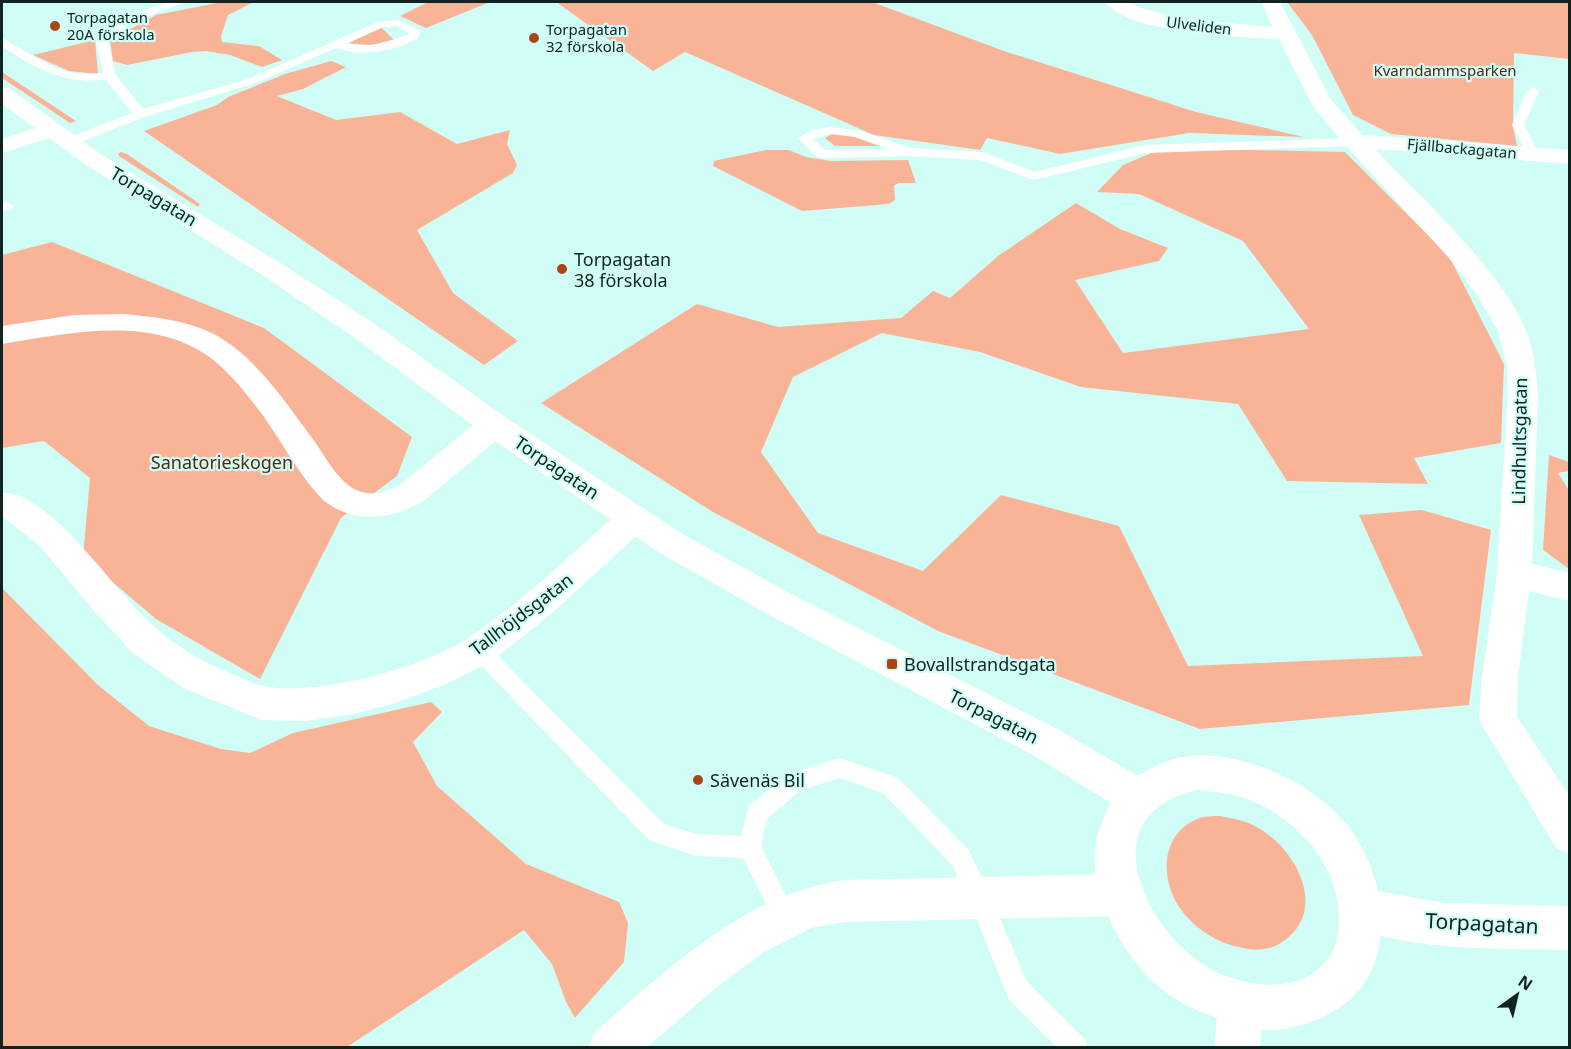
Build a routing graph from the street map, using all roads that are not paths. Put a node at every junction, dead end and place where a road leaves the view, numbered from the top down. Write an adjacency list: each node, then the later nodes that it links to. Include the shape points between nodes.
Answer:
1 (180, 2): 7 (lane, via 126,21 107,33 102,40)
2 (1114, 2): 4 (street, Ulveliden, via 1136,14 1168,22)
3 (1272, 2): 4 (street, Lindhultsgatan)
4 (1288, 34): 12 (street, Lindhultsgatan, via 1322,103)
5 (2, 41): 7 (lane, via 50,72 82,79)
6 (336, 45): 6 (lane, via 348,50 389,46 413,37 415,31 399,22 387,22); 10 (lane, via 252,81)
7 (108, 76): 10 (lane)
8 (1533, 92): 15 (lane, via 1518,125)
9 (2, 94): 11 (street, Torpagatan)
10 (140, 114): 11 (lane)
11 (60, 136): 13 (street); 18 (street, Torpagatan, via 365,331)
12 (1355, 142): 14 (lane, via 1146,149 1033,176 982,156); 15 (street, Fjällbackagatan); 21 (street, Lindhultsgatan, via 1458,252 1489,291 1512,331 1523,394)
13 (2, 147)
14 (909, 152): 14 (lane, via 843,129 819,130 804,138 822,154)
15 (1533, 154): 16 (street, Fjällbackagatan)
16 (1569, 157)
17 (2, 335): 18 (street, via 106,322 152,326 196,338 226,356 251,381 334,491 360,505 386,505 414,490)
18 (494, 425): 20 (street, Torpagatan)
19 (2, 504): 23 (street, Tallhöjdsgatan, via 16,508 52,537 146,642 196,677 262,703 306,704 395,687)
20 (633, 519): 23 (street, Tallhöjdsgatan, via 540,603); 24 (street, Torpagatan, via 783,606 1047,743)
21 (1514, 574): 22 (street); 25 (street, Lindhultsgatan, via 1498,720)
22 (1569, 587)
23 (479, 650): 26 (lane, via 657,832 696,845)
24 (1138, 798): 27 (street, via 1123,820 1116,846 1117,875); 29 (street, via 1158,783 1197,772 1226,773 1271,788 1299,806 1334,842 1351,872)
25 (1569, 834)
26 (750, 847): 28 (lane, via 757,813 794,782 840,768 890,785 960,857); 30 (lane)
27 (1123, 895): 28 (street); 32 (street, via 1125,907 1143,937 1167,964 1213,995)
28 (980, 898): 30 (street, via 844,900 806,908); 34 (lane, via 1018,991)
29 (1360, 909): 31 (street, Torpagatan, via 1444,925); 32 (street, via 1358,948 1336,984 1297,1005)
30 (785, 918): 33 (street, via 705,967)
31 (1569, 928)
32 (1241, 1004): 35 (street)
33 (611, 1047)
34 (1076, 1047)
35 (1237, 1047)

